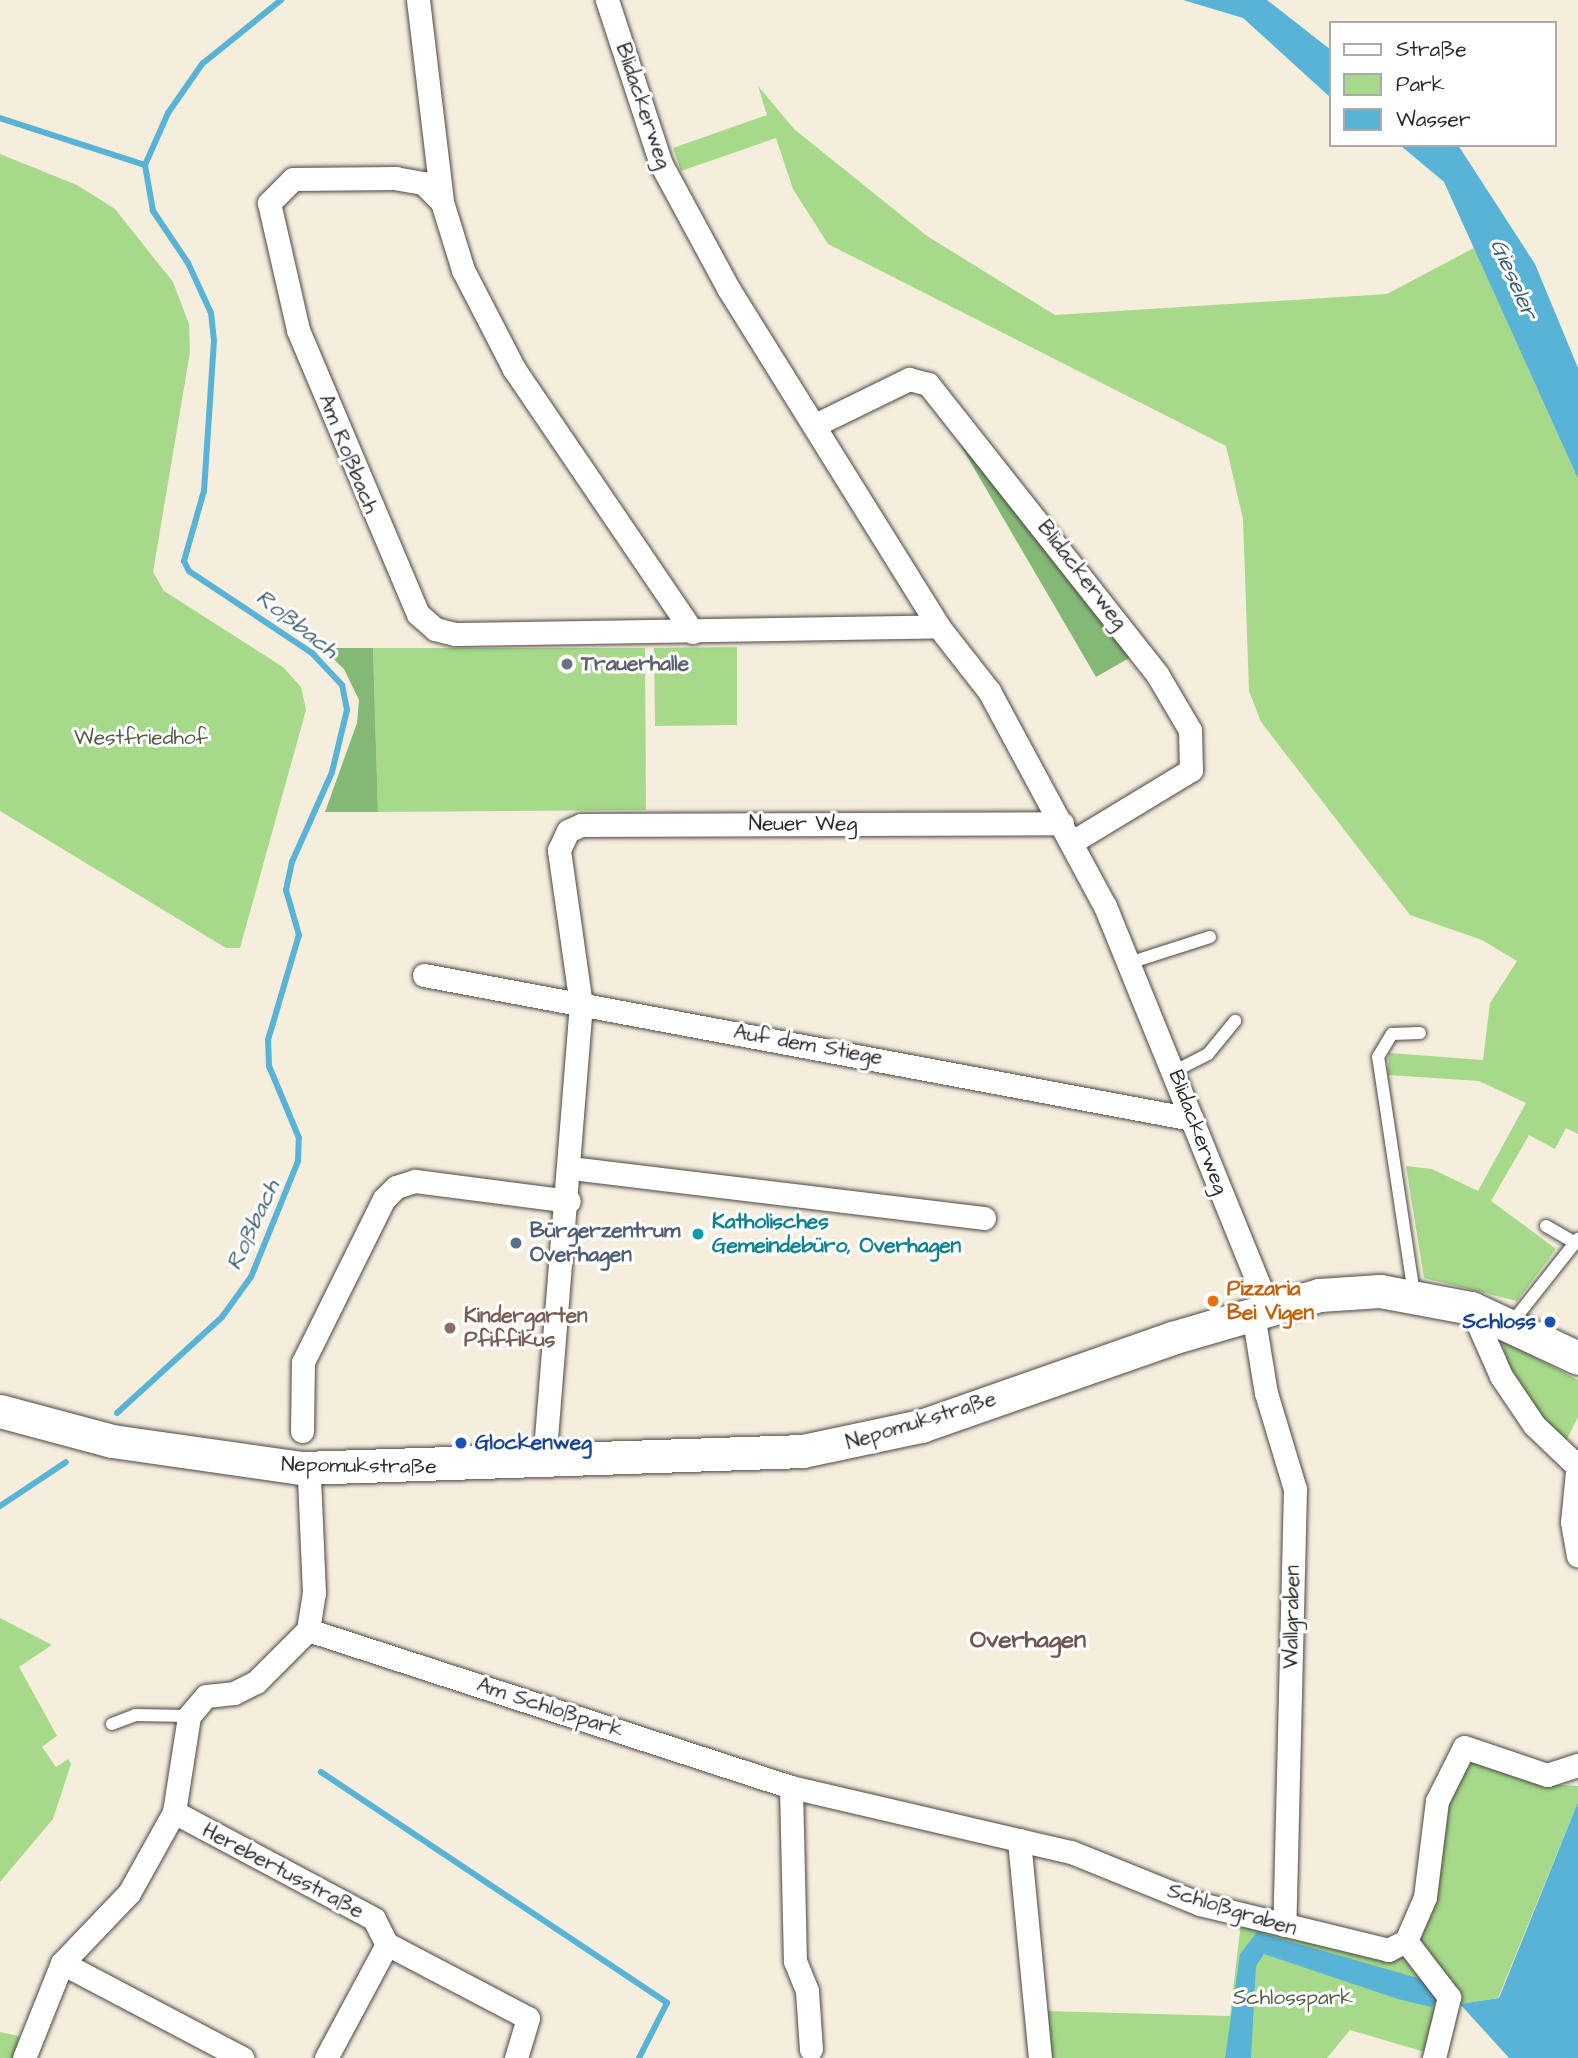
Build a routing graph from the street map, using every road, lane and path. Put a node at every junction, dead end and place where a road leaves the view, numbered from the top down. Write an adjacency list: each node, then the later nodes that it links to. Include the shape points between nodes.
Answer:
1 (418, 0): 3 (street)
2 (607, 0): 4 (street, Blidackerweg, via 661,164 728,288)
3 (442, 202): 6 (street, via 472,292 514,369); 6 (street, Am Roßbach, via 423,183 306,179 283,183 269,203 298,330 418,614 435,629 455,634)
4 (815, 425): 5 (street, Blidackerweg); 7 (street, Blidackerweg, via 909,379 928,384 1157,674 1190,730 1191,770)
5 (938, 626): 6 (street, Am Roßbach); 7 (street, Blidackerweg, via 989,691)
6 (693, 632)
7 (1067, 832): 9 (street, Blidackerweg); 11 (street, Neuer Weg, via 581,825 568,831 559,850)
8 (1210, 937): 9 (lane)
9 (1129, 962): 14 (street, Blidackerweg)
10 (424, 975): 11 (street, Auf dem Stiege)
11 (581, 1005): 15 (street, Auf dem Stiege); 16 (street)
12 (1235, 1021): 14 (lane, via 1208,1054)
13 (1420, 1033): 21 (lane, via 1392,1034 1378,1057)
14 (1175, 1071): 15 (street, Blidackerweg)
15 (1192, 1119): 23 (street, Blidackerweg)
16 (571, 1168): 17 (street); 18 (street)
17 (569, 1201): 27 (street, via 415,1181 396,1187 384,1199 303,1362); 28 (street)
18 (984, 1219)
19 (1546, 1226): 20 (lane)
20 (1576, 1241): 24 (lane)
21 (1414, 1294): 22 (main road, Nepomukstraße); 23 (main road, Nepomukstraße, via 1319,1295)
22 (1471, 1308): 24 (main road, Nepomukstraße); 29 (street, via 1501,1376 1534,1425)
23 (1261, 1311): 28 (main road, Nepomukstraße, via 863,1443 803,1451); 39 (street, Wallgraben, via 1266,1393 1295,1489)
24 (1510, 1325): 25 (main road, Nepomukstraße)
25 (1578, 1359)
26 (0, 1411): 30 (main road, Nepomukstraße, via 112,1441)
27 (302, 1431)
28 (544, 1462): 30 (main road, Nepomukstraße)
29 (1577, 1463): 31 (street, via 1572,1522)
30 (302, 1468): 32 (street, via 309,1478 314,1593)
31 (1578, 1555)
32 (308, 1630): 33 (street, via 256,1682 234,1693 206,1696); 36 (street, Am Schloßpark)
33 (189, 1716): 34 (lane, via 135,1715); 37 (street)
34 (112, 1724)
35 (1578, 1765): 40 (street, via 1548,1775 1464,1747 1450,1764 1437,1801 1425,1897)
36 (791, 1787): 38 (street, Am Schloßpark); 43 (street, via 795,1961 807,1991)
37 (174, 1812): 41 (street, Herebertusstraße, via 374,1919); 42 (street, via 129,1893)
38 (1019, 1840): 39 (street, Schloßgraben, via 1071,1852 1200,1904); 48 (street)
39 (1284, 1926): 40 (street, Schloßgraben, via 1388,1950)
40 (1406, 1941): 49 (street, via 1449,1997)
41 (387, 1944): 46 (street); 47 (street, Herebertusstraße, via 528,2018)
42 (62, 1963): 44 (street); 45 (street)
43 (811, 2049)
44 (24, 2058)
45 (242, 2058)
46 (326, 2058)
47 (516, 2058)
48 (1040, 2058)
49 (1434, 2058)

